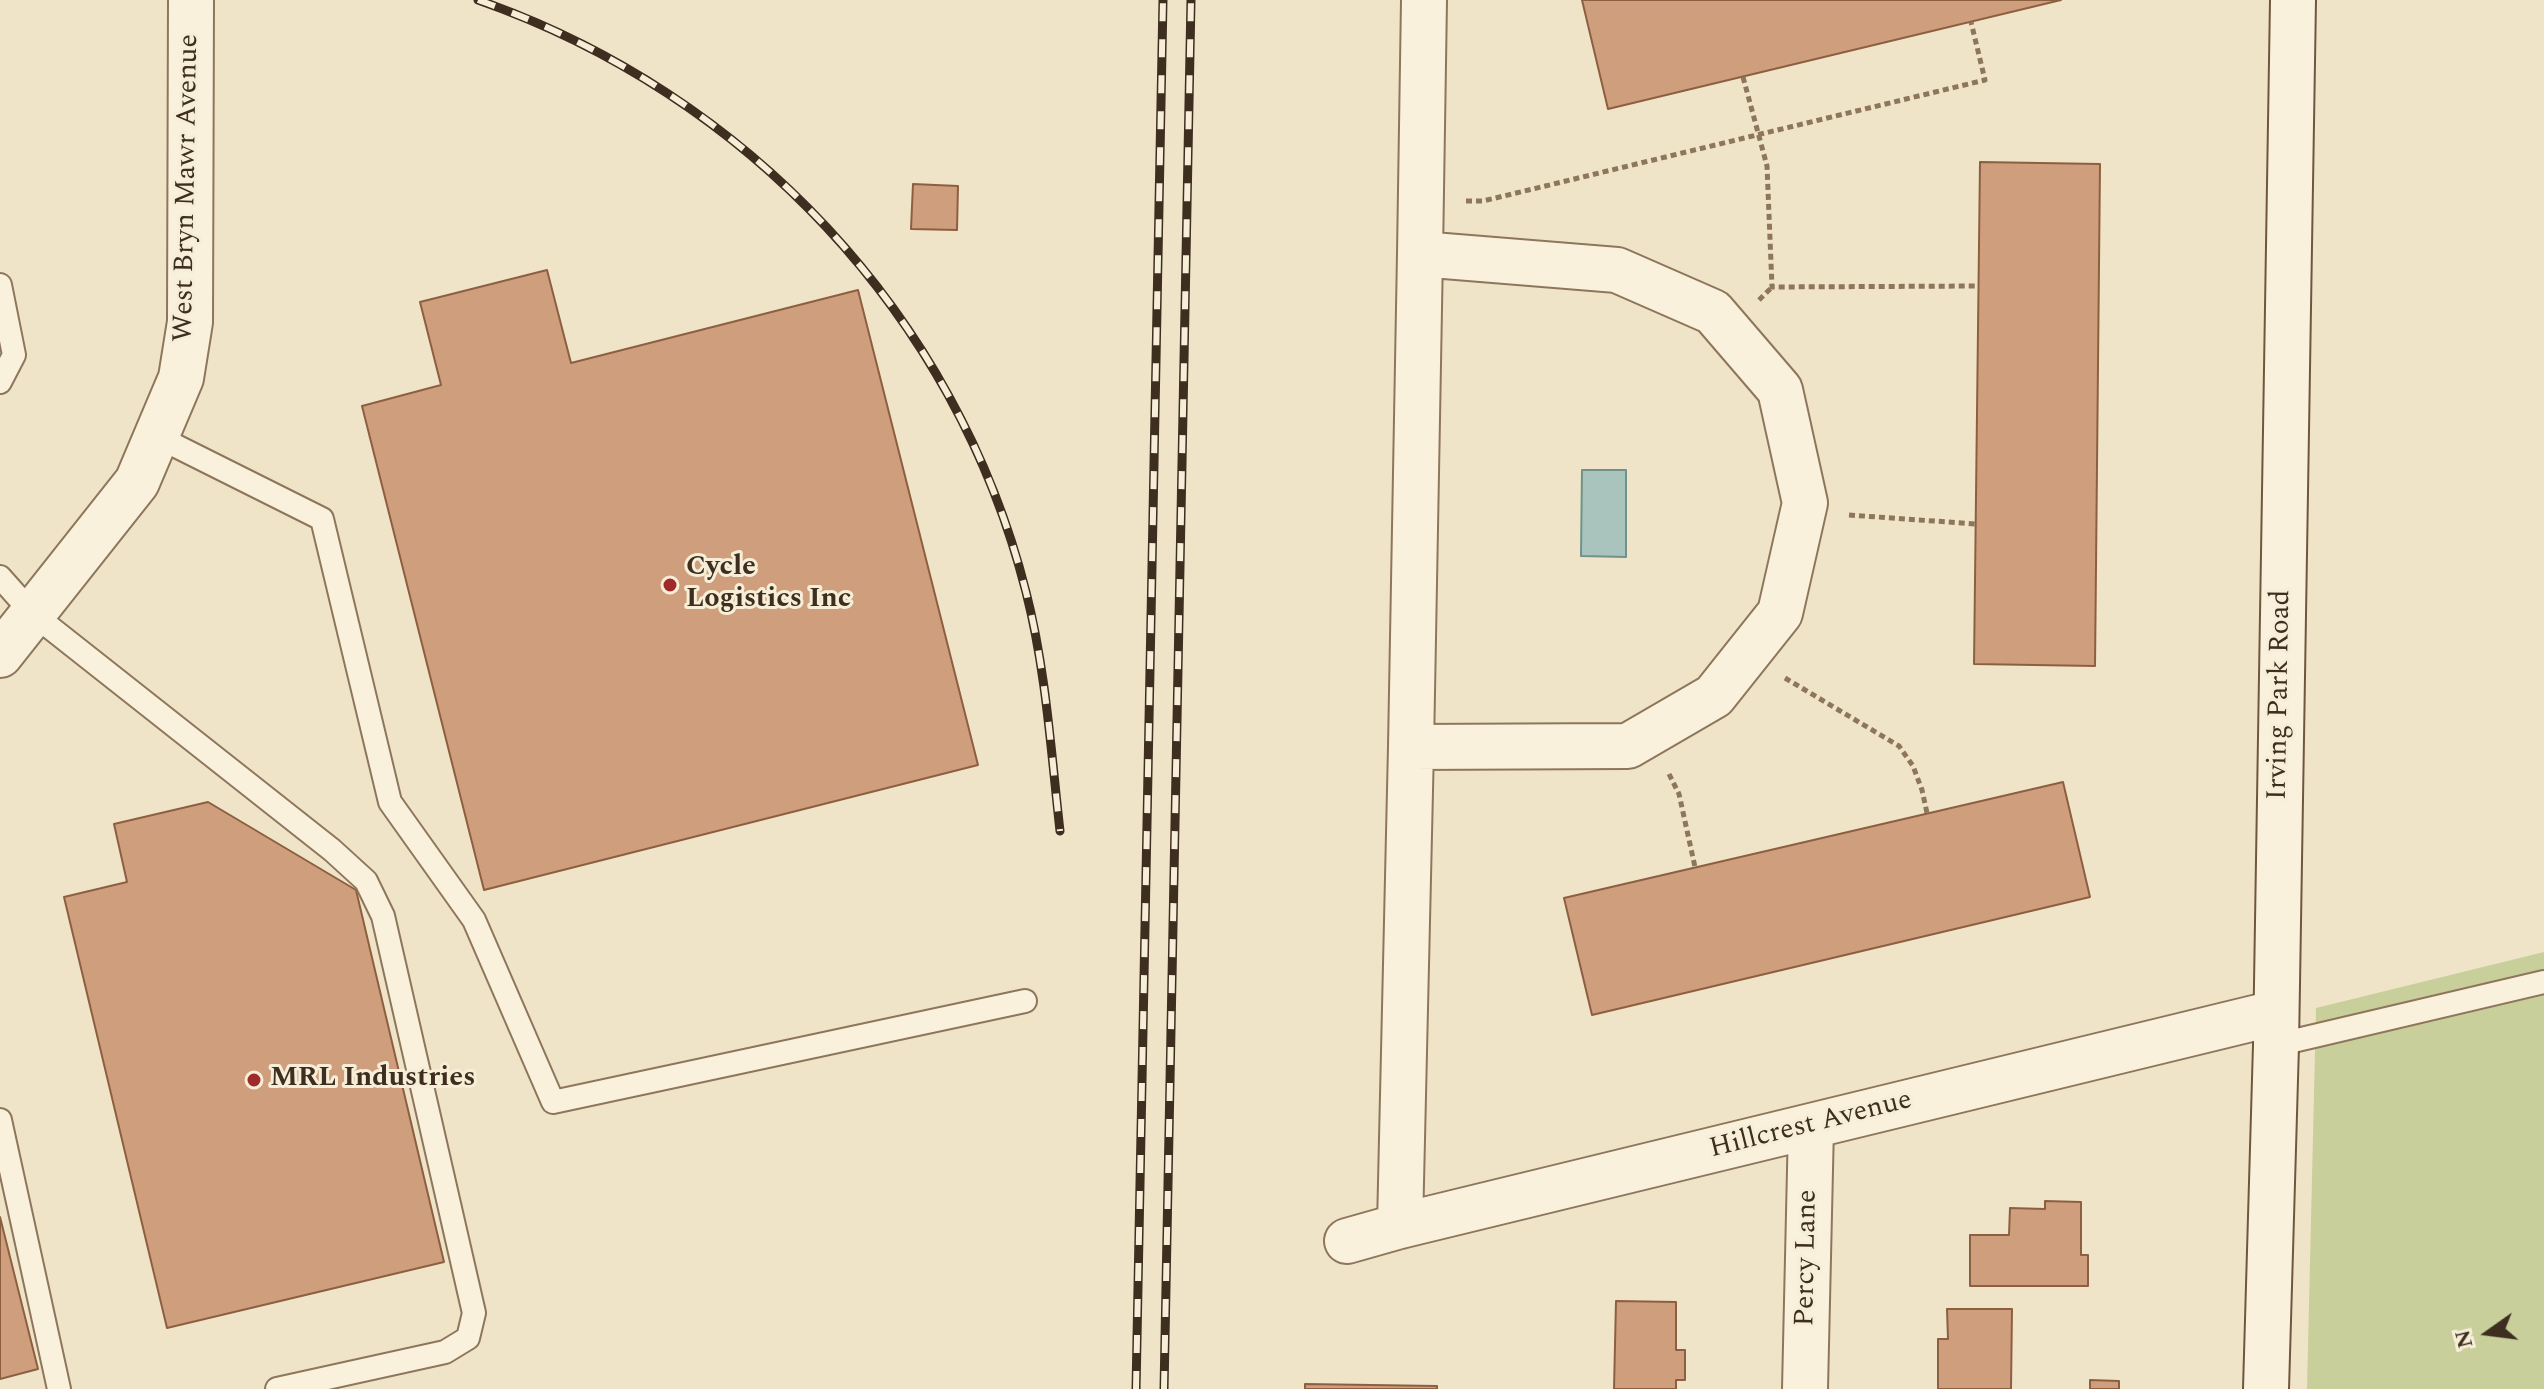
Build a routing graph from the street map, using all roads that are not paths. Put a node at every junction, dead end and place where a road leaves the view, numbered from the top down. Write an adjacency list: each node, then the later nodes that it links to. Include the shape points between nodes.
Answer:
1 (191, 0): 7 (street, West Bryn Mawr Avenue, via 190,322 181,378)
2 (1424, 0): 4 (street)
3 (2293, 0): 14 (street, Irving Park Road)
4 (1420, 254): 11 (street); 11 (street, via 1617,270 1713,312 1780,390 1805,503 1780,613 1714,696 1628,746)
5 (0, 285): 6 (lane, via 14,355)
6 (0, 382)
7 (156, 436): 9 (street, West Bryn Mawr Avenue, via 137,482); 13 (lane, via 322,519 390,802 474,920 553,1102)
8 (0, 577): 9 (lane)
9 (33, 614): 10 (street, West Bryn Mawr Avenue); 20 (lane, via 332,850 366,881 383,916 474,1313 468,1338 445,1352)
10 (0, 655)
11 (1411, 747): 17 (street)
12 (2544, 982): 14 (lane)
13 (1025, 1001)
14 (2276, 1029): 16 (street, Hillcrest Avenue); 22 (street, Irving Park Road)
15 (0, 1120): 19 (lane)
16 (1811, 1126): 17 (street, Hillcrest Avenue); 21 (street, Percy Lane)
17 (1400, 1226): 18 (street, Hillcrest Avenue)
18 (1347, 1241)
19 (59, 1389)
20 (277, 1389)
21 (1805, 1389)
22 (2266, 1389)

